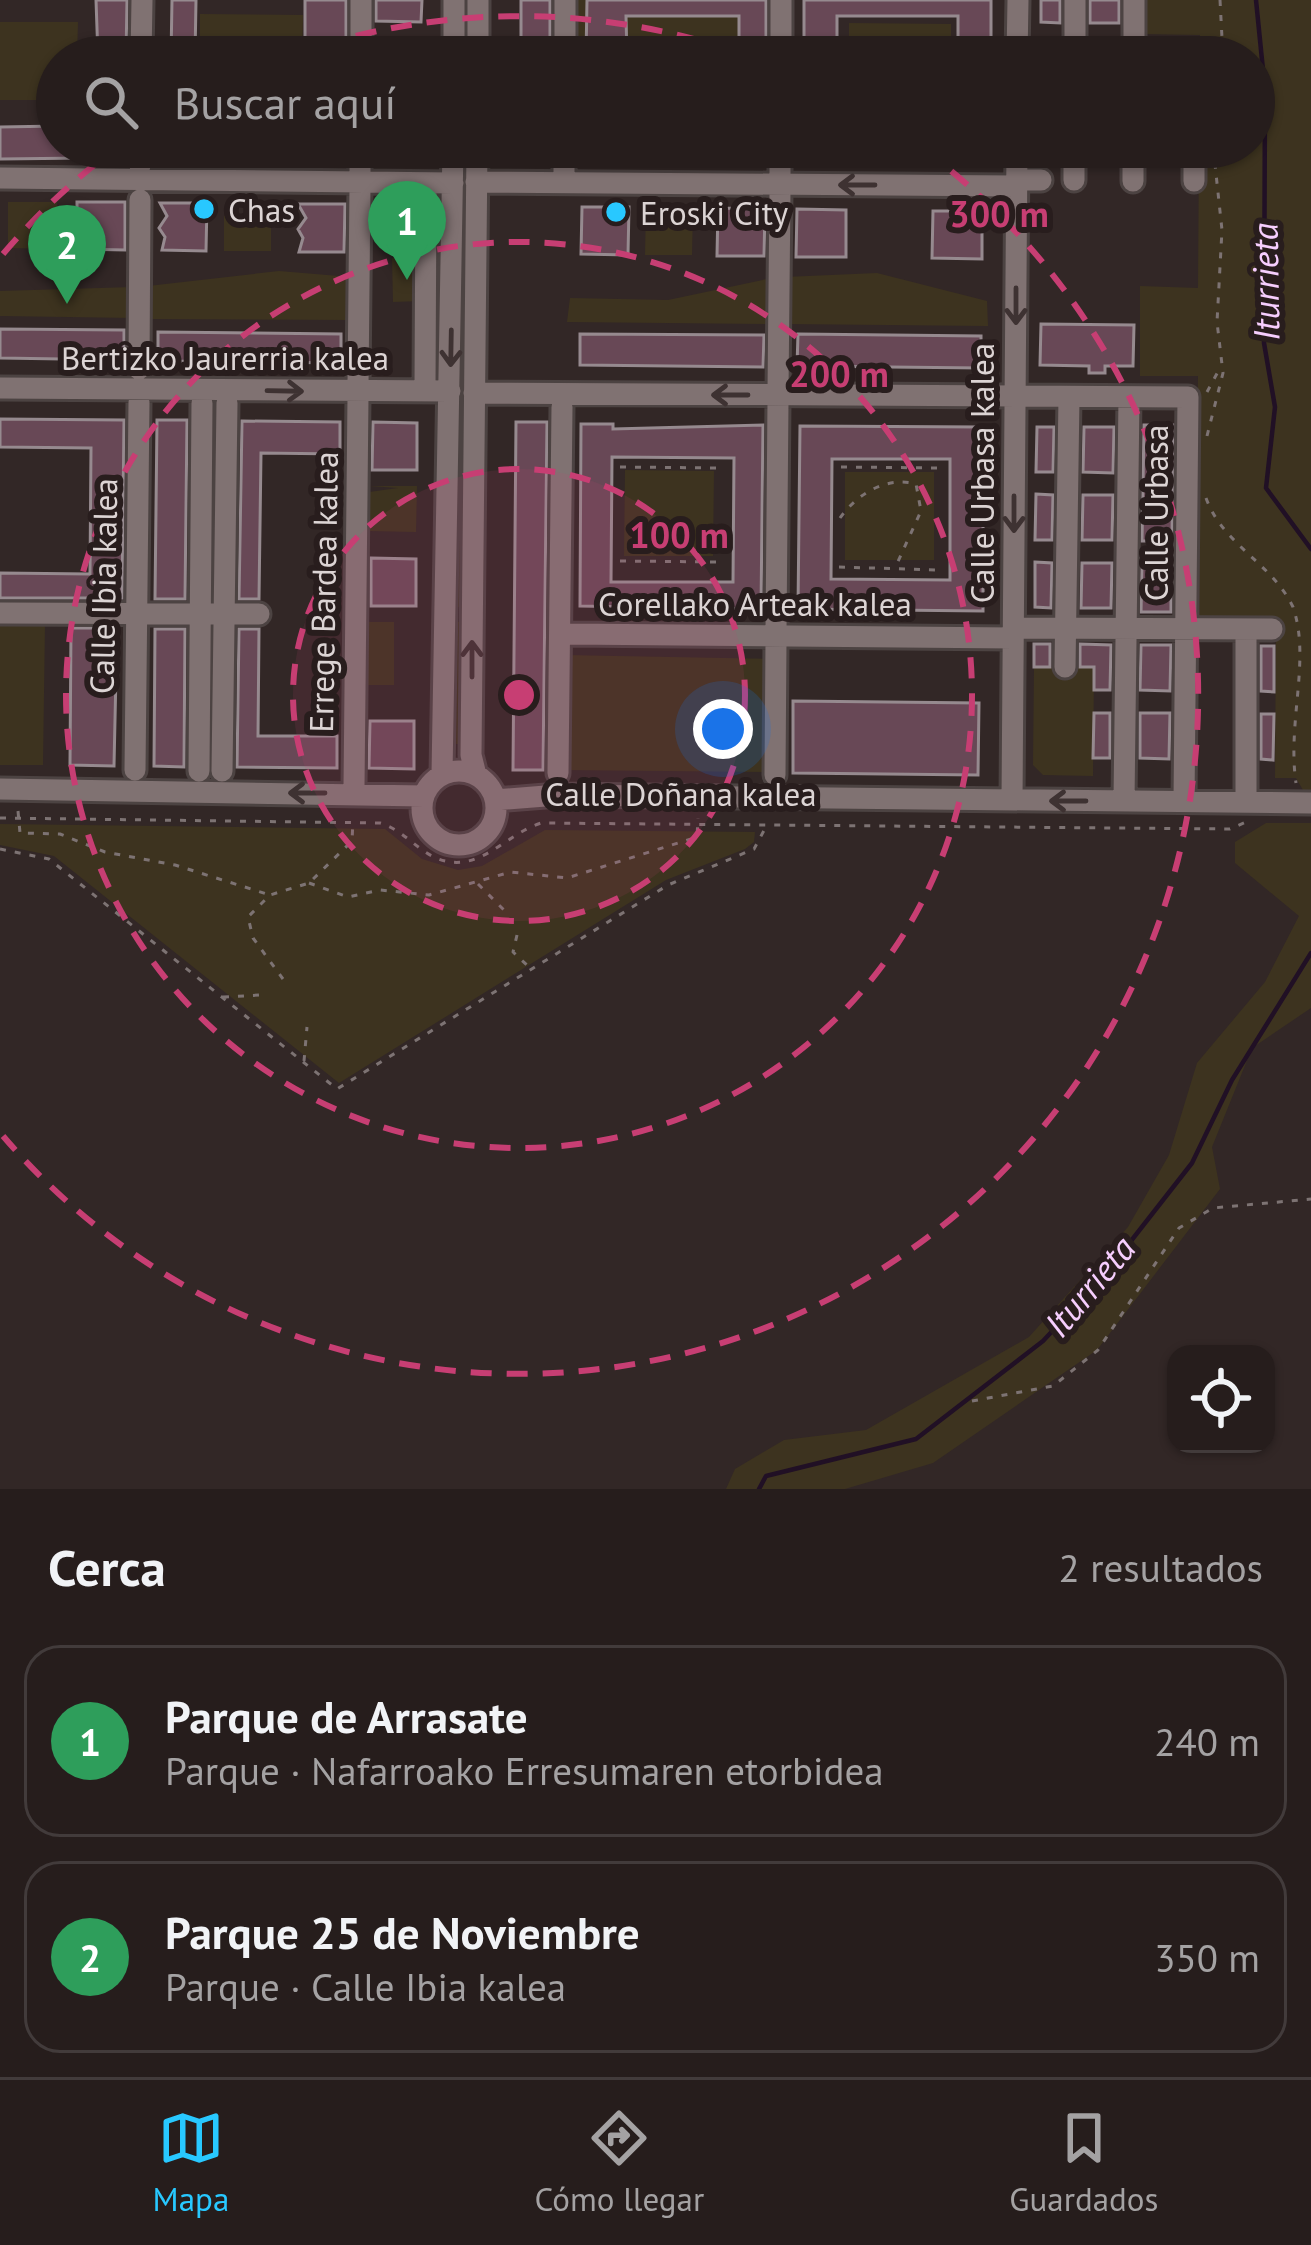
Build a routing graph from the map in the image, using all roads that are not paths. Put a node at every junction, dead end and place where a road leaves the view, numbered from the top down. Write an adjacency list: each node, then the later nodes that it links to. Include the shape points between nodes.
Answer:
1 (142, 0): 10 (street)
2 (362, 0): 11 (street)
3 (454, 0): 12 (street)
4 (478, 0): 13 (street)
5 (566, 0): 14 (street)
6 (782, 0): 15 (street)
7 (1018, 0): 16 (street)
8 (1075, 0): 17 (street)
9 (1134, 0): 18 (street)
10 (141, 36)
11 (361, 36)
12 (454, 36)
13 (478, 36)
14 (565, 36)
15 (781, 36)
16 (1017, 36)
17 (1075, 36)
18 (1134, 36)
19 (360, 168): 73 (street, Errege Bardea kalea)
20 (452, 168): 35 (street)
21 (476, 168): 34 (street)
22 (564, 168): 29 (street)
23 (780, 168): 71 (street)
24 (1016, 168): 36 (street, Calle Urbasa kalea)
25 (1074, 168): 31 (street)
26 (1133, 168): 32 (street)
27 (1194, 168): 33 (street)
28 (0, 178): 35 (street)
29 (564, 178)
30 (1041, 180): 36 (street)
31 (1074, 180)
32 (1133, 181)
33 (1194, 181)
34 (476, 182): 36 (street, one-way to 34); 43 (street)
35 (452, 183): 42 (street, one-way to 42)
36 (1016, 183): 46 (street, Calle Urbasa kalea, one-way to 46)
37 (426, 187): 40 (street)
38 (140, 200): 39 (street)
39 (139, 369)
40 (424, 387)
41 (0, 388): 42 (street, Bertizko Jaurerria kalea, one-way to 42)
42 (450, 391): 70 (street)
43 (474, 393): 46 (street, one-way to 43); 72 (street, one-way to 43)
44 (1069, 397): 45 (street); 46 (street); 58 (street)
45 (1130, 397): 59 (street, Calle Urbasa); 60 (street, Calle Urbasa, via 1195,399)
46 (1015, 398): 63 (street, Calle Urbasa kalea, one-way to 63)
47 (139, 402): 56 (street, Calle Ibia kalea)
48 (202, 403): 51 (street)
49 (227, 403): 52 (street)
50 (562, 407): 69 (street)
51 (201, 469): 52 (street); 54 (street)
52 (226, 469): 55 (street)
53 (0, 613): 56 (street)
54 (200, 613): 55 (street); 56 (street); 66 (street)
55 (224, 613): 57 (street); 67 (street)
56 (135, 614): 68 (street, Calle Ibia kalea)
57 (260, 614)
58 (1066, 628): 59 (street, Calle Urbasa); 63 (street, Calle Urbasa); 65 (street)
59 (1126, 629): 60 (street, Calle Urbasa); 79 (street, Calle Urbasa)
60 (1187, 629): 61 (street, Calle Urbasa); 80 (street, Calle Urbasa)
61 (1246, 629): 62 (street, Calle Urbasa); 81 (street)
62 (1272, 629)
63 (1013, 633): 64 (street, Corellako Arteak kalea); 78 (street, Calle Urbasa kalea)
64 (569, 634)
65 (1065, 667)
66 (200, 703): 67 (street); 67 (street, via 211,771)
67 (223, 704)
68 (135, 770)
69 (558, 773)
70 (442, 774): 72 (street); 75 (street)
71 (775, 775)
72 (476, 776): 77 (street)
73 (354, 787)
74 (0, 790): 75 (street, one-way to 74)
75 (424, 796): 77 (street, via 427,826 451,844 486,833)
76 (1304, 798): 81 (street, Calle Doñana kalea)
77 (495, 800): 78 (street, Calle Doñana kalea)
78 (1012, 800): 79 (street, Calle Doñana kalea, one-way to 78)
79 (1124, 801): 80 (street, Calle Doñana kalea)
80 (1184, 801): 81 (street, Calle Doñana kalea)
81 (1251, 810)

